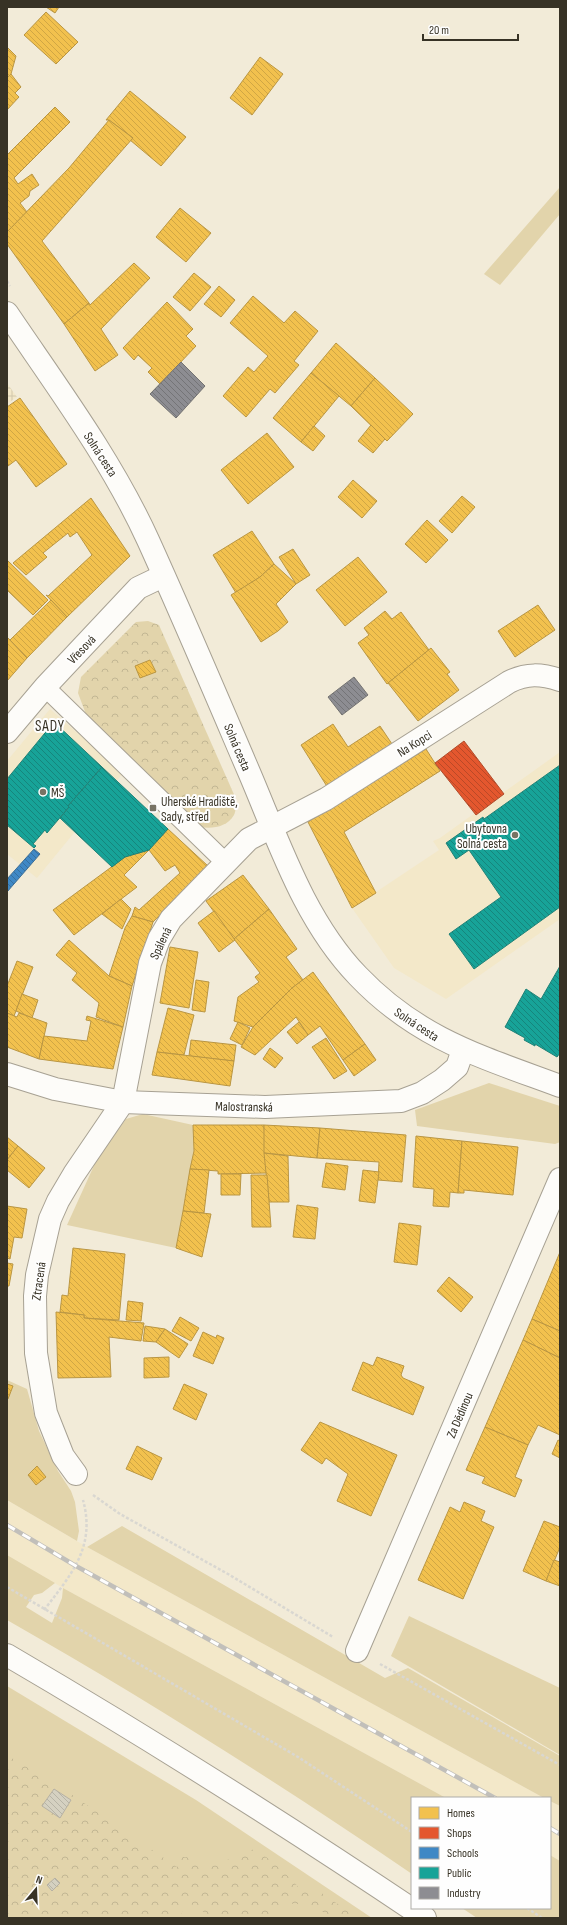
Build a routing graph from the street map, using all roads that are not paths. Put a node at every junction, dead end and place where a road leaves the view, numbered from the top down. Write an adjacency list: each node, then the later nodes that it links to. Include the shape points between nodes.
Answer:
1 (7, 313): 2 (street, Solná cesta, via 115,476)
2 (163, 576): 4 (street, Vřesová, via 138,588); 6 (street, Solná cesta)
3 (560, 680): 6 (street, Na Kopci, via 530,674 509,682 326,799)
4 (45, 687): 5 (street, Vřesová); 7 (lane)
5 (7, 732)
6 (272, 827): 7 (street, Spálená, via 249,839); 8 (street, Solná cesta, via 311,912 345,962 373,991 409,1021)
7 (225, 862): 11 (street, Spálená, via 171,920 159,939 150,963)
8 (463, 1050): 10 (street, Solná cesta); 11 (street, Malostranská, via 457,1067 442,1080 422,1093 401,1101 265,1107)
9 (7, 1074): 11 (street, Malostranská, via 54,1089)
10 (560, 1086)
11 (123, 1102): 13 (street, Ztracená, via 58,1201 50,1219 37,1275 36,1353 46,1413 63,1456)
12 (560, 1179): 14 (street, Za Dědinou)
13 (76, 1474)
14 (357, 1651)
15 (7, 1655): 17 (street, via 224,1786)
16 (411, 1909): 18 (street)
17 (411, 1909)
18 (425, 1918)

